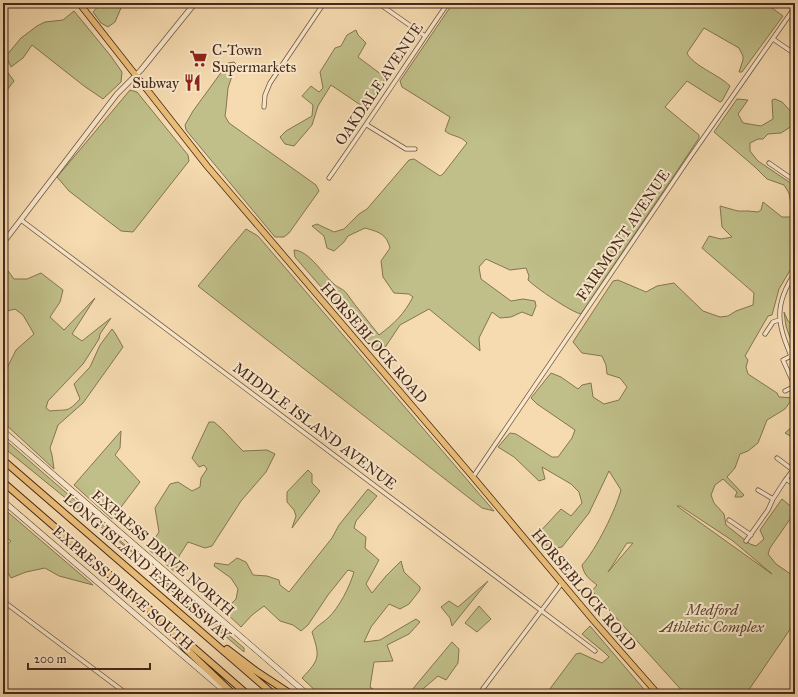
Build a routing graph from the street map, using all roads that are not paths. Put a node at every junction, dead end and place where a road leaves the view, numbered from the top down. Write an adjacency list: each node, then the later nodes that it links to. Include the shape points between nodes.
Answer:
1 (79, 3): 10 (main road, HORSEBLOCK ROAD)
2 (195, 3): 10 (street)
3 (324, 3): 11 (street, via 270,83)
4 (378, 3): 7 (street)
5 (448, 3): 7 (street, OAKDALE AVENUE)
6 (795, 7): 8 (street, FAIRMONT AVENUE)
7 (425, 36): 12 (street, OAKDALE AVENUE)
8 (773, 39): 9 (street); 32 (street, FAIRMONT AVENUE)
9 (795, 54)
10 (135, 75): 17 (street, via 104,110); 32 (main road, HORSEBLOCK ROAD, via 216,177)
11 (264, 107)
12 (367, 124): 13 (street, via 406,149); 15 (street, OAKDALE AVENUE)
13 (415, 149)
14 (769, 163): 16 (street)
15 (329, 178)
16 (795, 181)
17 (21, 220): 18 (street); 44 (street, MIDDLE ISLAND AVENUE)
18 (3, 243)
19 (795, 273): 20 (street, via 782,296)
20 (779, 320): 21 (street, via 773,322); 23 (street)
21 (764, 334)
22 (795, 349): 23 (street)
23 (789, 351): 24 (street)
24 (791, 356): 25 (street); 26 (street, via 783,360)
25 (795, 366)
26 (795, 386): 27 (street)
27 (785, 391)
28 (3, 431): 54 (main road, EXPRESS DRIVE NORTH)
29 (777, 458): 31 (street)
30 (3, 460): 46 (highway, LONG ISLAND EXPRESSWAY)
31 (794, 468): 33 (street)
32 (473, 477): 42 (main road, HORSEBLOCK ROAD)
33 (786, 479): 35 (street); 37 (street)
34 (3, 482): 45 (highway, LONG ISLAND EXPRESSWAY)
35 (795, 485)
36 (758, 490): 37 (street)
37 (774, 499): 40 (street)
38 (3, 500): 49 (main road, EXPRESS DRIVE SOUTH)
39 (729, 520): 40 (street)
40 (751, 536): 41 (street)
41 (746, 541)
42 (562, 584): 44 (street); 56 (main road, HORSEBLOCK ROAD)
43 (3, 601): 48 (street)
44 (542, 610): 47 (street, MIDDLE ISLAND AVENUE); 55 (street)
45 (161, 619): 50 (highway, via 185,648); 51 (highway, LONG ISLAND EXPRESSWAY)
46 (195, 626): 52 (highway, LONG ISLAND EXPRESSWAY); 53 (highway)
47 (595, 651)
48 (127, 694)
49 (228, 694)
50 (233, 694)
51 (247, 694)
52 (273, 694)
53 (291, 694)
54 (307, 694)
55 (479, 694)
56 (658, 694)

